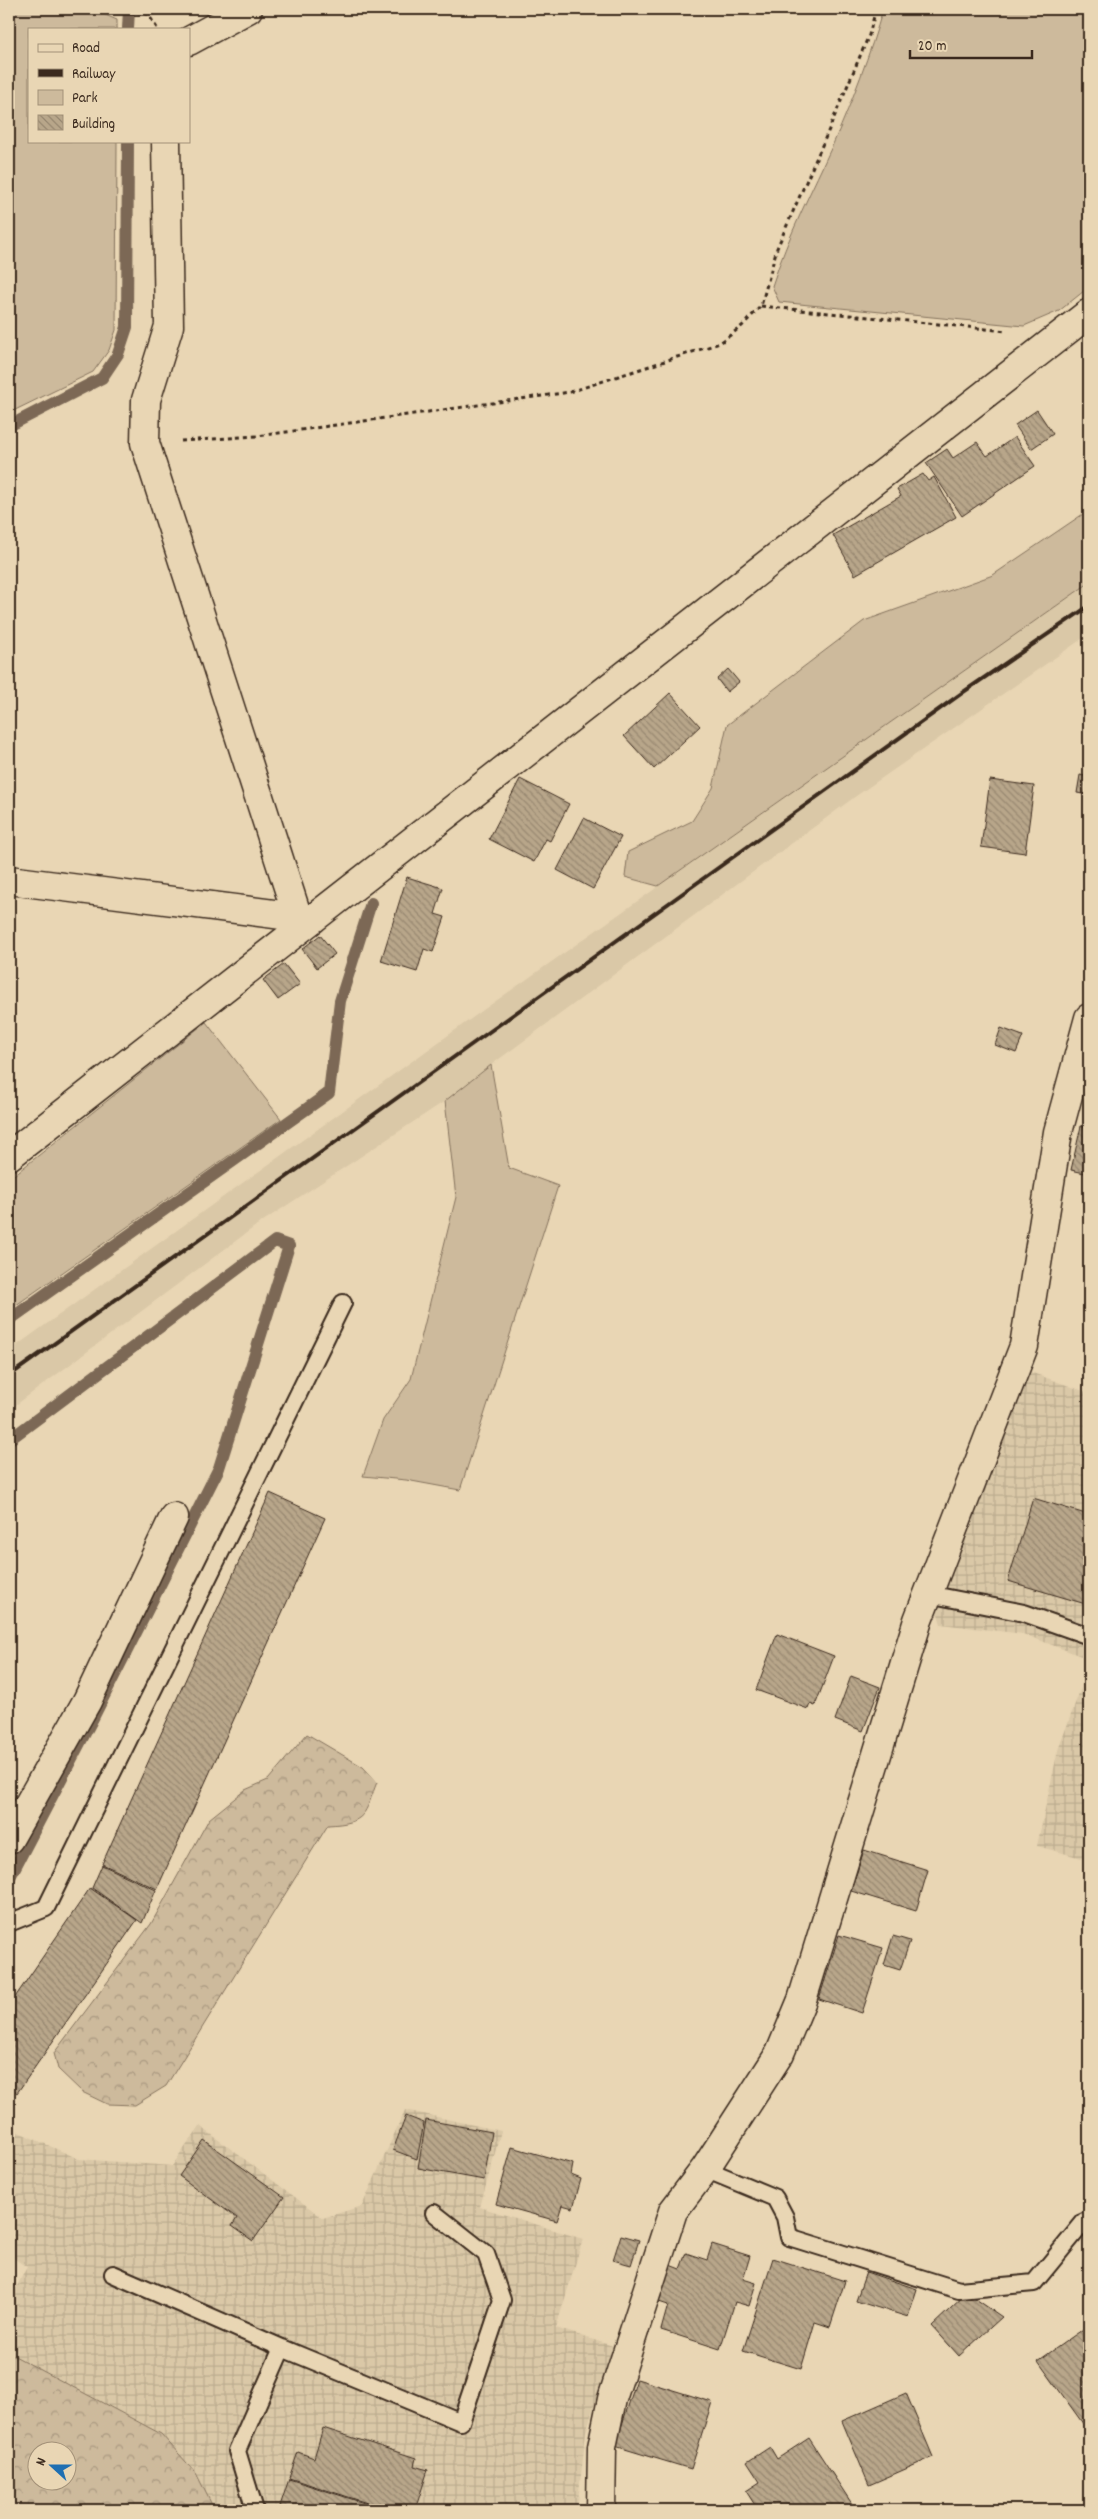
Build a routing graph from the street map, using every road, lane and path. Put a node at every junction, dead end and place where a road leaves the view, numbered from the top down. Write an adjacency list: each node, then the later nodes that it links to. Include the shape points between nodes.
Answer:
1 (248, 9): 5 (street)
2 (876, 9): 7 (path, via 869,34 777,248)
3 (121, 10): 4 (path, via 148,14)
4 (156, 28)
5 (190, 40)
6 (166, 142): 10 (street, via 169,326 146,400)
7 (761, 306): 9 (path); 10 (path, via 720,343 570,392 258,436)
8 (1089, 313): 9 (street)
9 (1059, 337): 12 (street)
10 (145, 443): 12 (street)
11 (9, 880): 12 (street)
12 (306, 918): 15 (street)
13 (1089, 1018): 14 (street)
14 (1085, 1047): 18 (street, via 1058,1132 1024,1346)
15 (9, 1156)
16 (343, 1303): 21 (lane, via 46,1908)
17 (174, 1517): 20 (street, via 87,1701)
18 (928, 1594): 19 (lane, via 1024,1613); 22 (street, via 802,2000 780,2054)
19 (1089, 1636)
20 (9, 1839)
21 (9, 1923)
22 (704, 2170): 24 (lane, via 775,2198 785,2217 789,2237 959,2290 1034,2283 1084,2222); 28 (street, via 674,2211 612,2398 602,2447)
23 (434, 2213): 26 (lane, via 486,2254 502,2300 461,2422)
24 (1089, 2223)
25 (113, 2274): 26 (lane)
26 (282, 2348): 27 (lane, via 237,2452)
27 (254, 2506)
28 (601, 2510)

